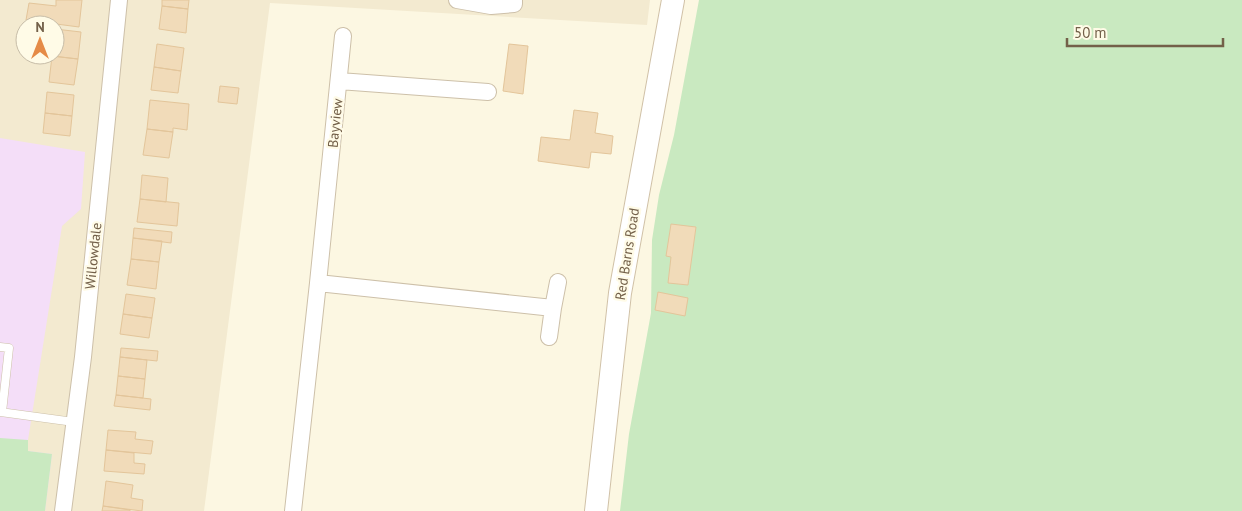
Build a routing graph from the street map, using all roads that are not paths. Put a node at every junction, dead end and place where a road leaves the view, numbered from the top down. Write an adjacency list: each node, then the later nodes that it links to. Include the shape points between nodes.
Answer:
1 (119, 0): 14 (street, Willowdale)
2 (457, 0): 3 (street, via 491,6 514,4)
3 (514, 0)
4 (673, 0): 17 (street, Red Barns Road, via 620,293)
5 (343, 36): 6 (street)
6 (340, 80): 7 (street, Bayview); 9 (street, Bayview)
7 (488, 92)
8 (558, 282): 10 (street)
9 (318, 283): 10 (street); 16 (street, Bayview)
10 (553, 308): 11 (street)
11 (549, 337)
12 (0, 347): 13 (lane, via 9,348)
13 (1, 412): 14 (lane)
14 (74, 422): 15 (street, Willowdale)
15 (64, 511)
16 (293, 511)
17 (596, 511)

